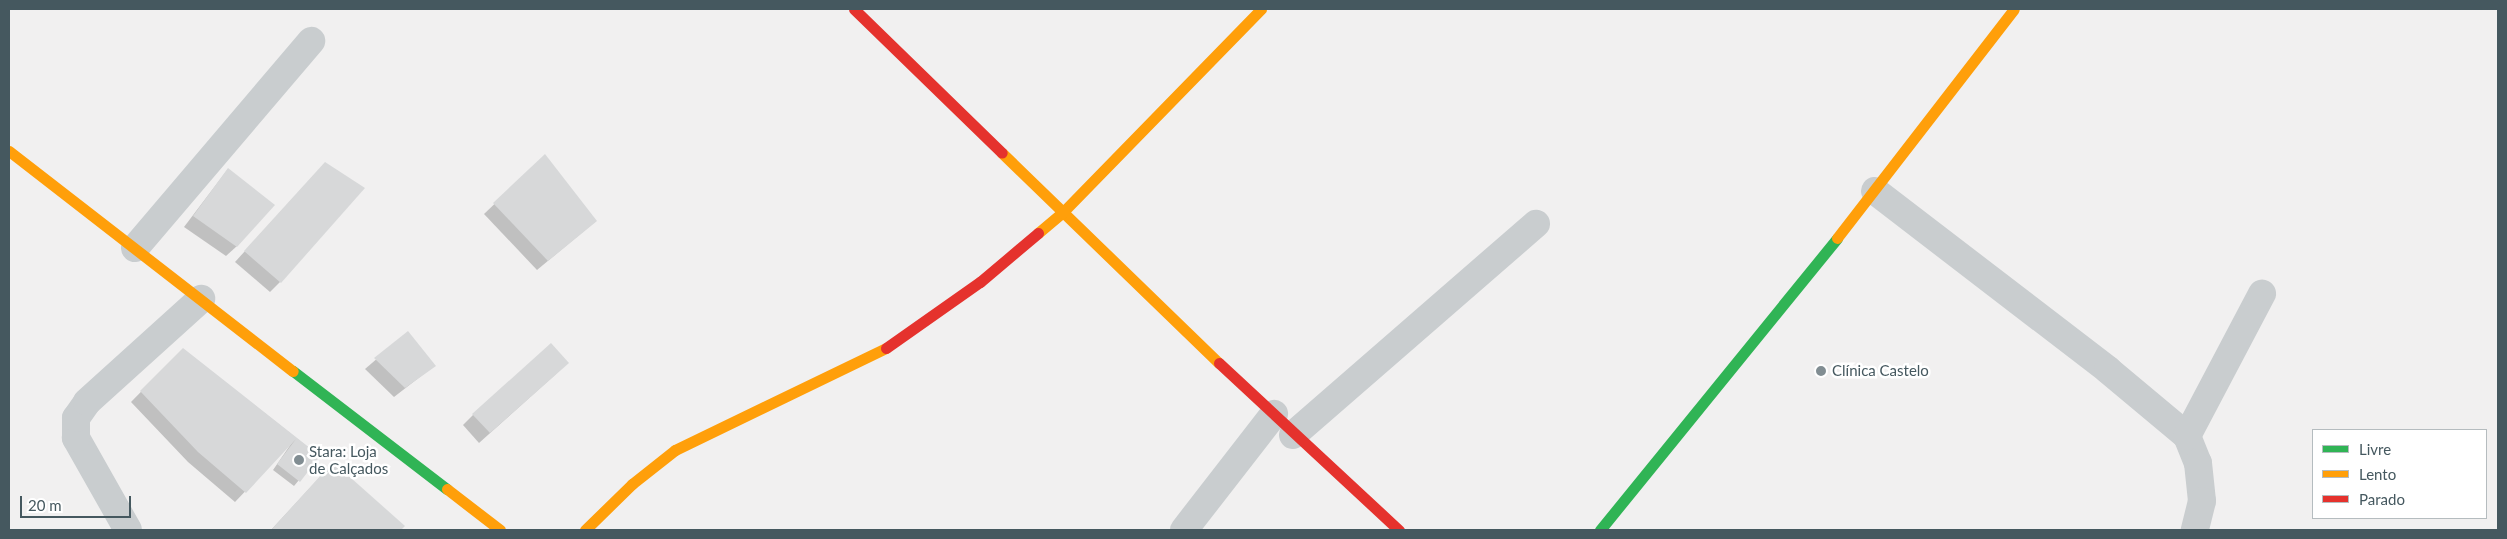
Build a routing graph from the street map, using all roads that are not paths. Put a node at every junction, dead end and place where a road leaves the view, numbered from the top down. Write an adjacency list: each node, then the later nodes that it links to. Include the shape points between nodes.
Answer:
1 (854, 9): 7 (street)
2 (1261, 9): 7 (street)
3 (2014, 9): 6 (street)
4 (311, 41): 9 (street)
5 (9, 151): 9 (street)
6 (1875, 191): 14 (street, via 2108,370); 20 (street)
7 (1062, 213): 12 (street); 17 (street, via 980,282 883,350 675,450 632,484)
8 (1536, 224): 13 (street)
9 (135, 248): 11 (street)
10 (2262, 294): 14 (street)
11 (201, 299): 15 (street, via 87,402 76,418 76,438); 16 (street)
12 (1274, 414): 13 (street); 18 (street)
13 (1293, 435): 19 (street)
14 (2187, 436): 21 (street, via 2198,463 2202,501)
15 (128, 530)
16 (500, 530)
17 (585, 530)
18 (1184, 530)
19 (1399, 530)
20 (1600, 530)
21 (2195, 530)

